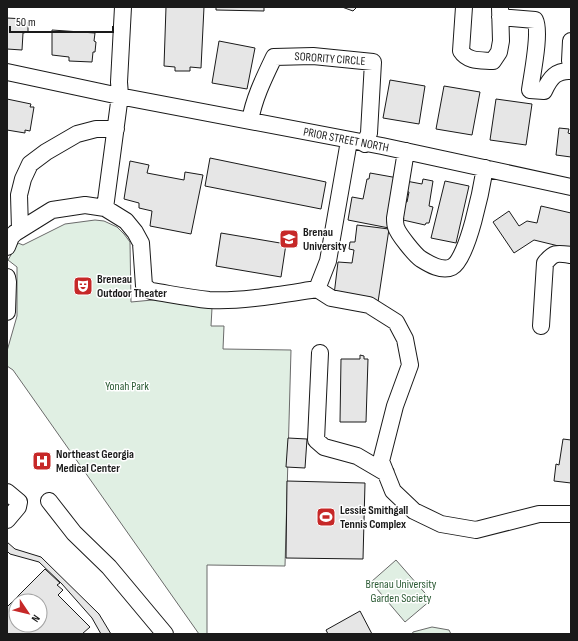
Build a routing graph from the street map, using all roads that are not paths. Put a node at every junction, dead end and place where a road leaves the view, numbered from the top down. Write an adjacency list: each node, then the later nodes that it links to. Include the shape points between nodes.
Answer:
1 (123, 7): 7 (street)
2 (464, 7): 3 (street, via 461,50 464,56 476,60 493,61 499,52)
3 (500, 12): 5 (street, via 535,20 536,47 530,90 544,91 553,75 565,71)
4 (571, 41): 5 (street)
5 (570, 66)
6 (7, 72): 7 (street, PRIOR STREET NORTH)
7 (120, 96): 8 (street, PRIOR STREET NORTH); 9 (street)
8 (250, 121): 10 (street, PRIOR STREET NORTH); 11 (street, SORORITY CIRCLE, via 259,88 274,57 313,56 372,62 369,133)
9 (116, 129): 15 (street); 16 (street, via 96,129 77,134 30,164 22,179 19,195)
10 (349, 141): 11 (street, PRIOR STREET NORTH); 20 (street, via 328,261)
11 (365, 144): 12 (street, PRIOR STREET NORTH)
12 (406, 152): 13 (street, PRIOR STREET NORTH); 13 (street, via 395,218 396,228 416,255 438,268 451,267 457,263 464,250 475,218)
13 (485, 168): 14 (street, PRIOR STREET NORTH)
14 (571, 187)
15 (105, 208): 16 (street, via 85,205 52,210); 20 (street, via 126,221 141,242 144,286 151,290 223,300)
16 (20, 229): 17 (street, via 11,237)
17 (7, 247)
18 (571, 255): 22 (street, via 558,253 552,255 545,263)
19 (7, 277): 21 (street)
20 (317, 289): 24 (street, via 331,298 368,305 396,322 405,339 410,365 395,406 381,461)
21 (7, 312)
22 (541, 326)
23 (320, 353): 24 (street, via 316,440 324,447 357,456)
24 (386, 473): 27 (street, via 393,492 414,511 441,524 476,530 539,514)
25 (7, 492): 28 (street, via 19,502)
26 (49, 501): 29 (street)
27 (571, 514)
28 (7, 520)
29 (165, 634)

